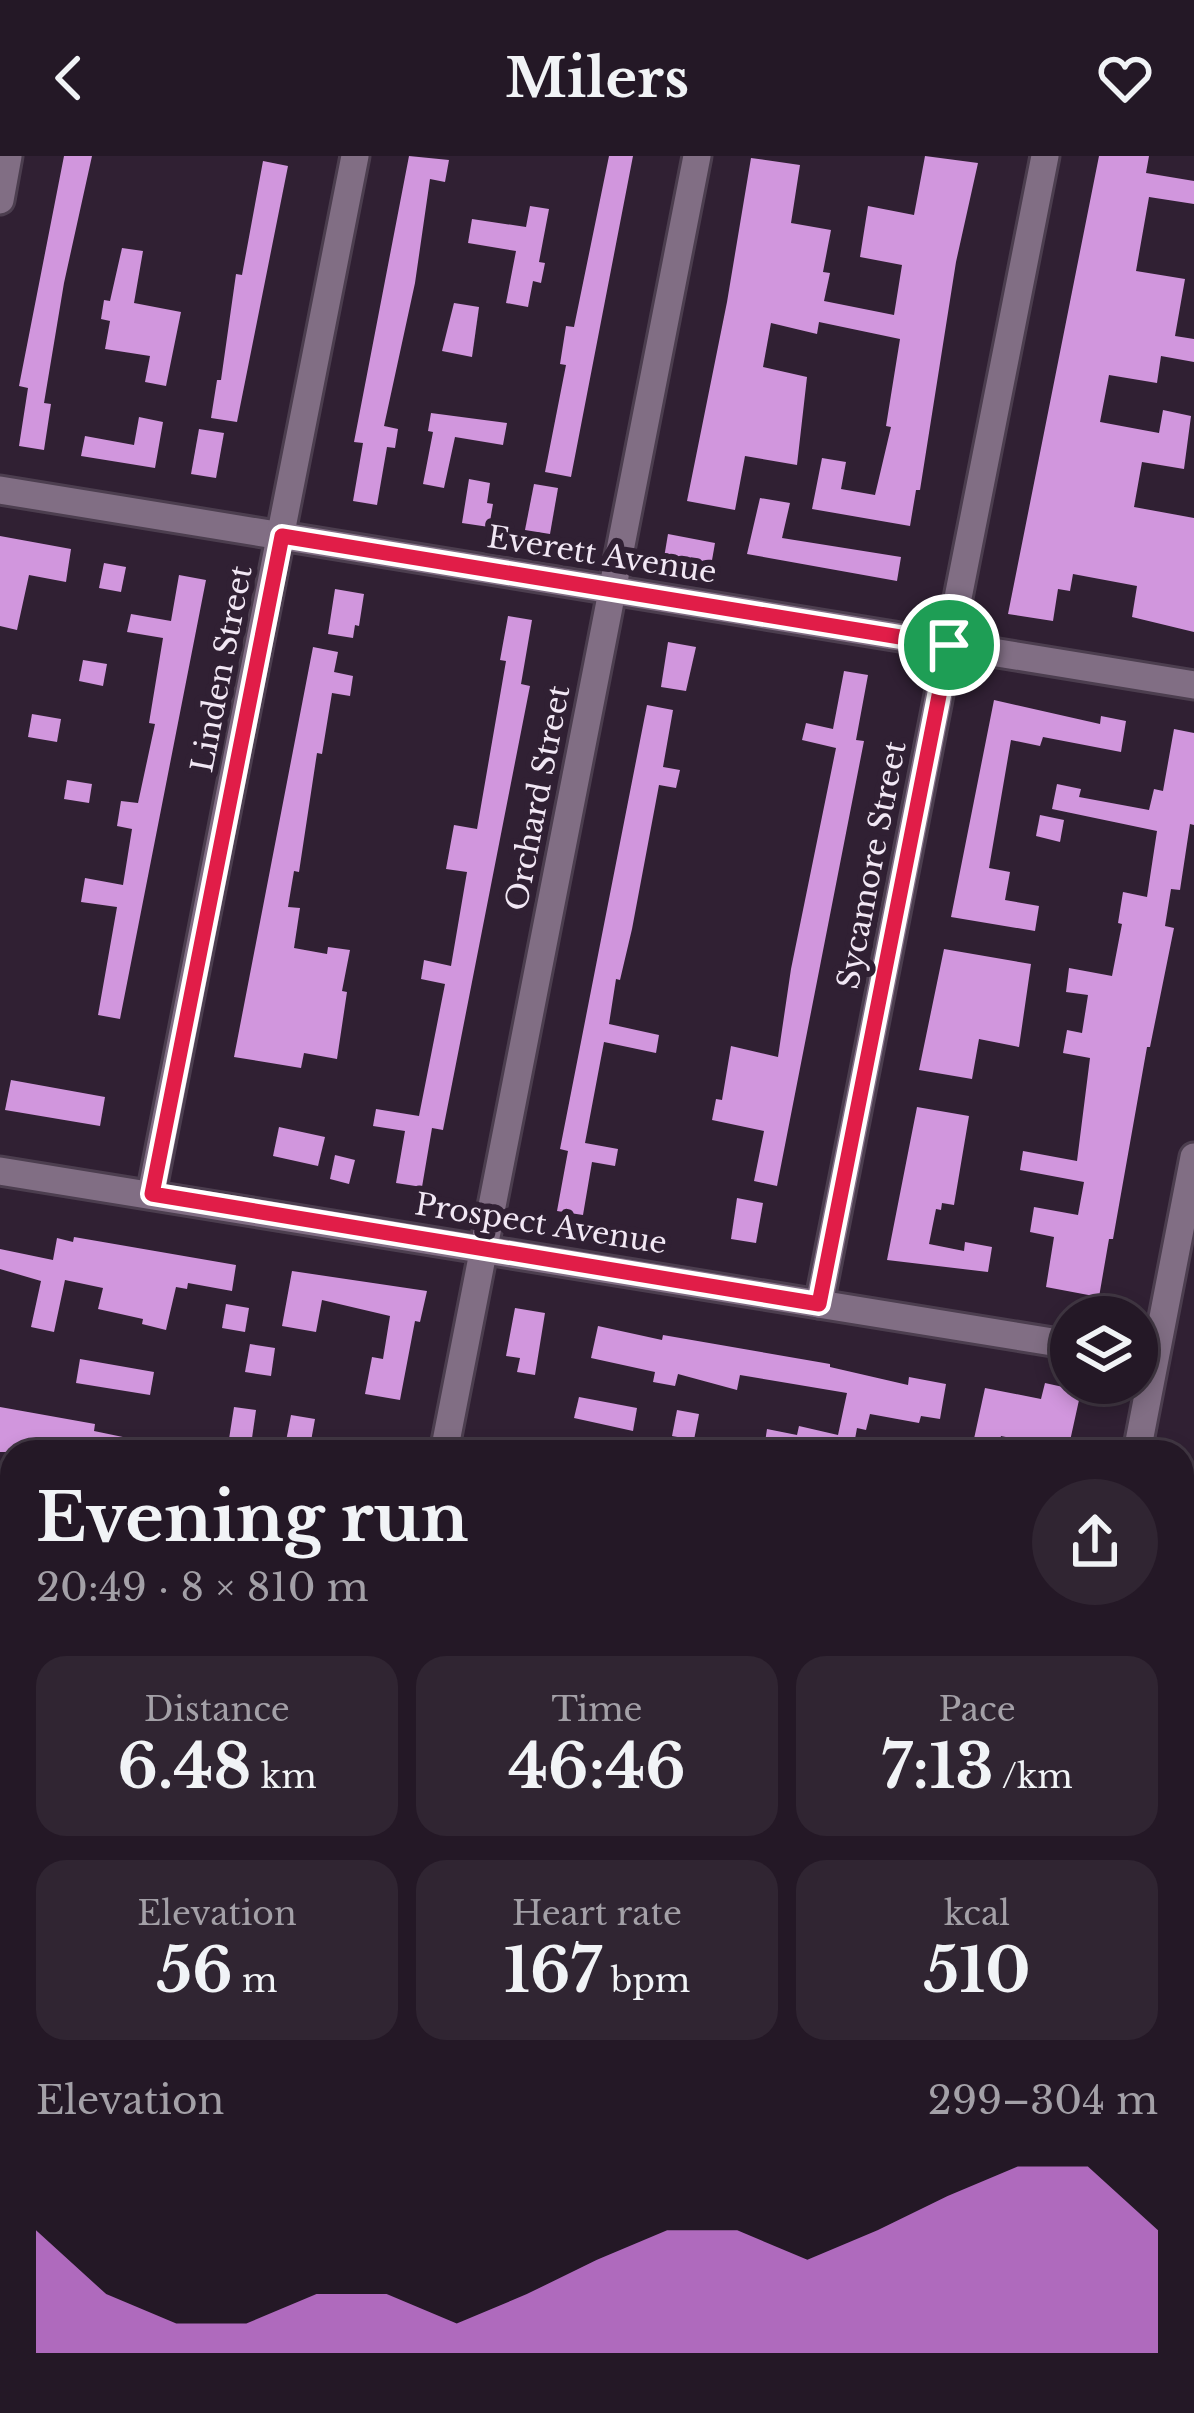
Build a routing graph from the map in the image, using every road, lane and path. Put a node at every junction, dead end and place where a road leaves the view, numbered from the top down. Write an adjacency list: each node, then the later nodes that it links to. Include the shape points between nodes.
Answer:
1 (8, 156): 5 (street)
2 (355, 156): 7 (street, Linden Street)
3 (697, 156): 8 (street, Orchard Street)
4 (1045, 156): 9 (street, Sycamore Street)
5 (0, 200)
6 (0, 490): 7 (street, Everett Avenue)
7 (282, 536): 8 (street, Everett Avenue); 13 (street, Linden Street)
8 (613, 590): 9 (street, Everett Avenue); 14 (street, Orchard Street)
9 (949, 645): 10 (street, Everett Avenue); 15 (street, Sycamore Street)
10 (1194, 685)
11 (1194, 1157): 16 (street)
12 (0, 1171): 13 (street, Prospect Avenue)
13 (152, 1194): 14 (street, Prospect Avenue)
14 (484, 1249): 15 (street, Prospect Avenue); 19 (street, Orchard Street)
15 (819, 1304): 17 (street, Prospect Avenue)
16 (1158, 1308)
17 (1050, 1342)
18 (1142, 1404): 20 (street)
19 (446, 1440)
20 (1138, 1440)

